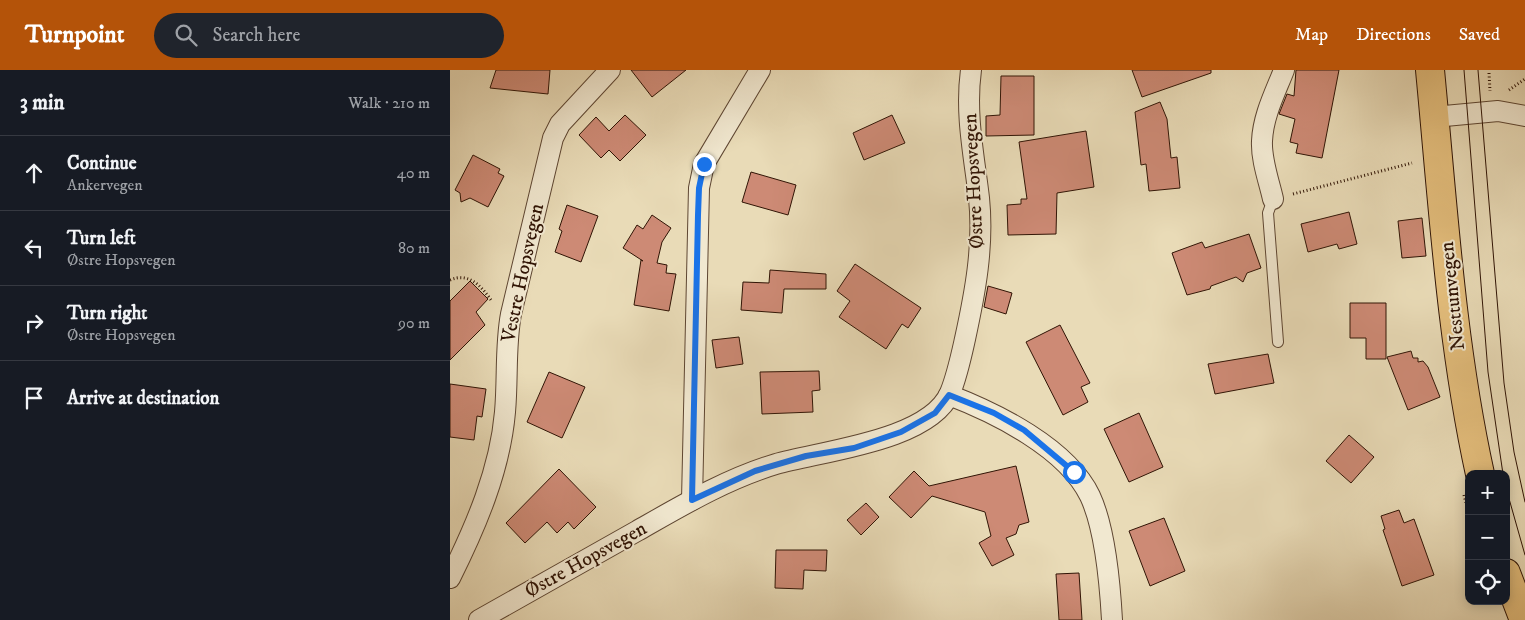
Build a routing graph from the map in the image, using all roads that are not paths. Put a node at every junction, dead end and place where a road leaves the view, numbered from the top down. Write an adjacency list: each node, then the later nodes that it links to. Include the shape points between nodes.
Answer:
1 (610, 70): 13 (street, Vestre Hopsvegen, via 560,124 553,138 506,341 505,414 498,449 478,517)
2 (760, 70): 12 (street, via 704,164 699,188)
3 (972, 70): 10 (street, Østre Hopsvegen, via 969,120 980,232 973,302 958,371)
4 (1284, 70): 8 (street, via 1270,104 1262,143)
5 (1430, 70): 7 (main road, Nesttunvegen)
6 (1525, 116): 7 (street, via 1498,111)
7 (1434, 117): 11 (main road, Nesttunvegen, via 1466,410)
8 (1273, 199): 9 (lane, via 1268,213)
9 (1278, 342)
10 (949, 395): 12 (street, Østre Hopsvegen, via 935,413 901,432 854,448 806,456 755,471); 16 (street, via 994,413 1024,430 1074,472 1090,496 1103,542)
11 (1479, 470)
12 (692, 500): 15 (street, Østre Hopsvegen)
13 (450, 578)
14 (1510, 583): 17 (main road)
15 (479, 620)
16 (1112, 620)
17 (1524, 620)

